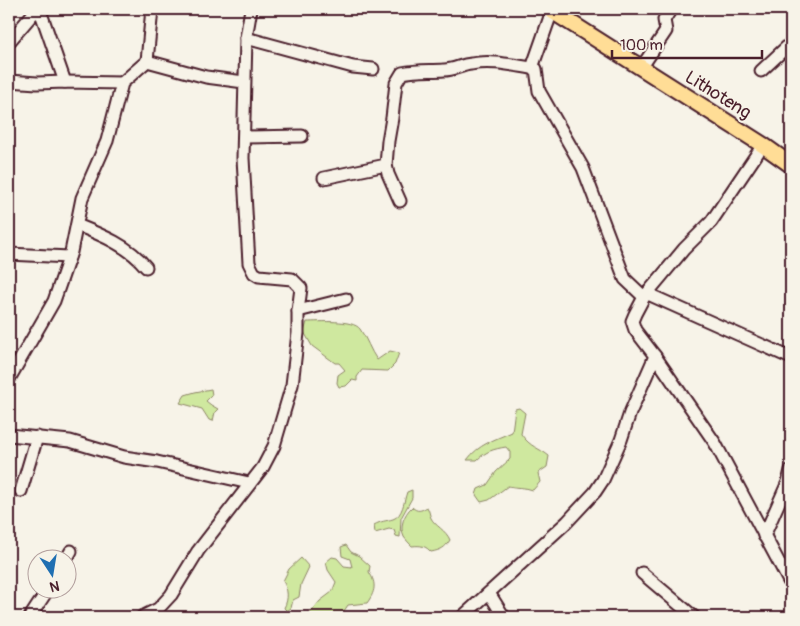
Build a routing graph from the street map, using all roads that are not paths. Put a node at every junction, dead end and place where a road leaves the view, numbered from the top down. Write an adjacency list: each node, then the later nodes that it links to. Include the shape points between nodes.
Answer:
1 (152, 9): 9 (street)
2 (250, 9): 6 (street)
3 (671, 9): 11 (street, via 664,20 666,31)
4 (36, 10): 7 (street); 15 (street, via 42,16)
5 (550, 10): 10 (street); 11 (main road, Lithoteng)
6 (246, 38): 12 (street, via 353,67); 16 (street)
7 (9, 42)
8 (791, 43): 13 (street)
9 (147, 61): 16 (street, via 206,77); 17 (street)
10 (532, 68): 21 (street, via 488,62 450,70 402,73 396,83); 29 (street, via 536,70 539,91 583,168 625,279)
11 (640, 68): 20 (main road, Lithoteng)
12 (373, 69)
13 (761, 71)
14 (9, 81): 15 (street)
15 (66, 82): 17 (street)
16 (244, 82): 19 (street)
17 (122, 83): 25 (street, via 107,141 82,198)
18 (302, 136): 19 (street)
19 (244, 137): 31 (street, via 250,263 259,276 292,279 301,288)
20 (763, 145): 22 (main road, Lithoteng); 29 (street, via 711,222)
21 (386, 165): 23 (street); 24 (street)
22 (791, 165)
23 (324, 178)
24 (400, 201)
25 (76, 226): 27 (street); 28 (street, via 128,249)
26 (9, 254): 27 (street)
27 (69, 257): 34 (street, via 54,301)
28 (146, 267)
29 (646, 296): 32 (street, via 632,321); 33 (street)
30 (346, 299): 31 (street)
31 (298, 311): 38 (street, via 292,385 274,446 263,467)
32 (655, 356): 40 (street, via 715,443); 44 (street, via 621,440 595,492)
33 (791, 358)
34 (9, 379)
35 (9, 434): 36 (street)
36 (37, 437): 38 (street, via 70,441 124,457); 39 (street)
37 (791, 470): 40 (street)
38 (248, 483): 47 (street, via 198,551 172,595 158,609)
39 (20, 492)
40 (764, 536): 41 (street)
41 (788, 568): 43 (street)
42 (642, 573): 50 (street)
43 (791, 585)
44 (489, 593): 48 (street); 49 (street)
45 (42, 598): 46 (street)
46 (30, 617)
47 (142, 617)
48 (462, 617)
49 (504, 617)
50 (694, 617)

